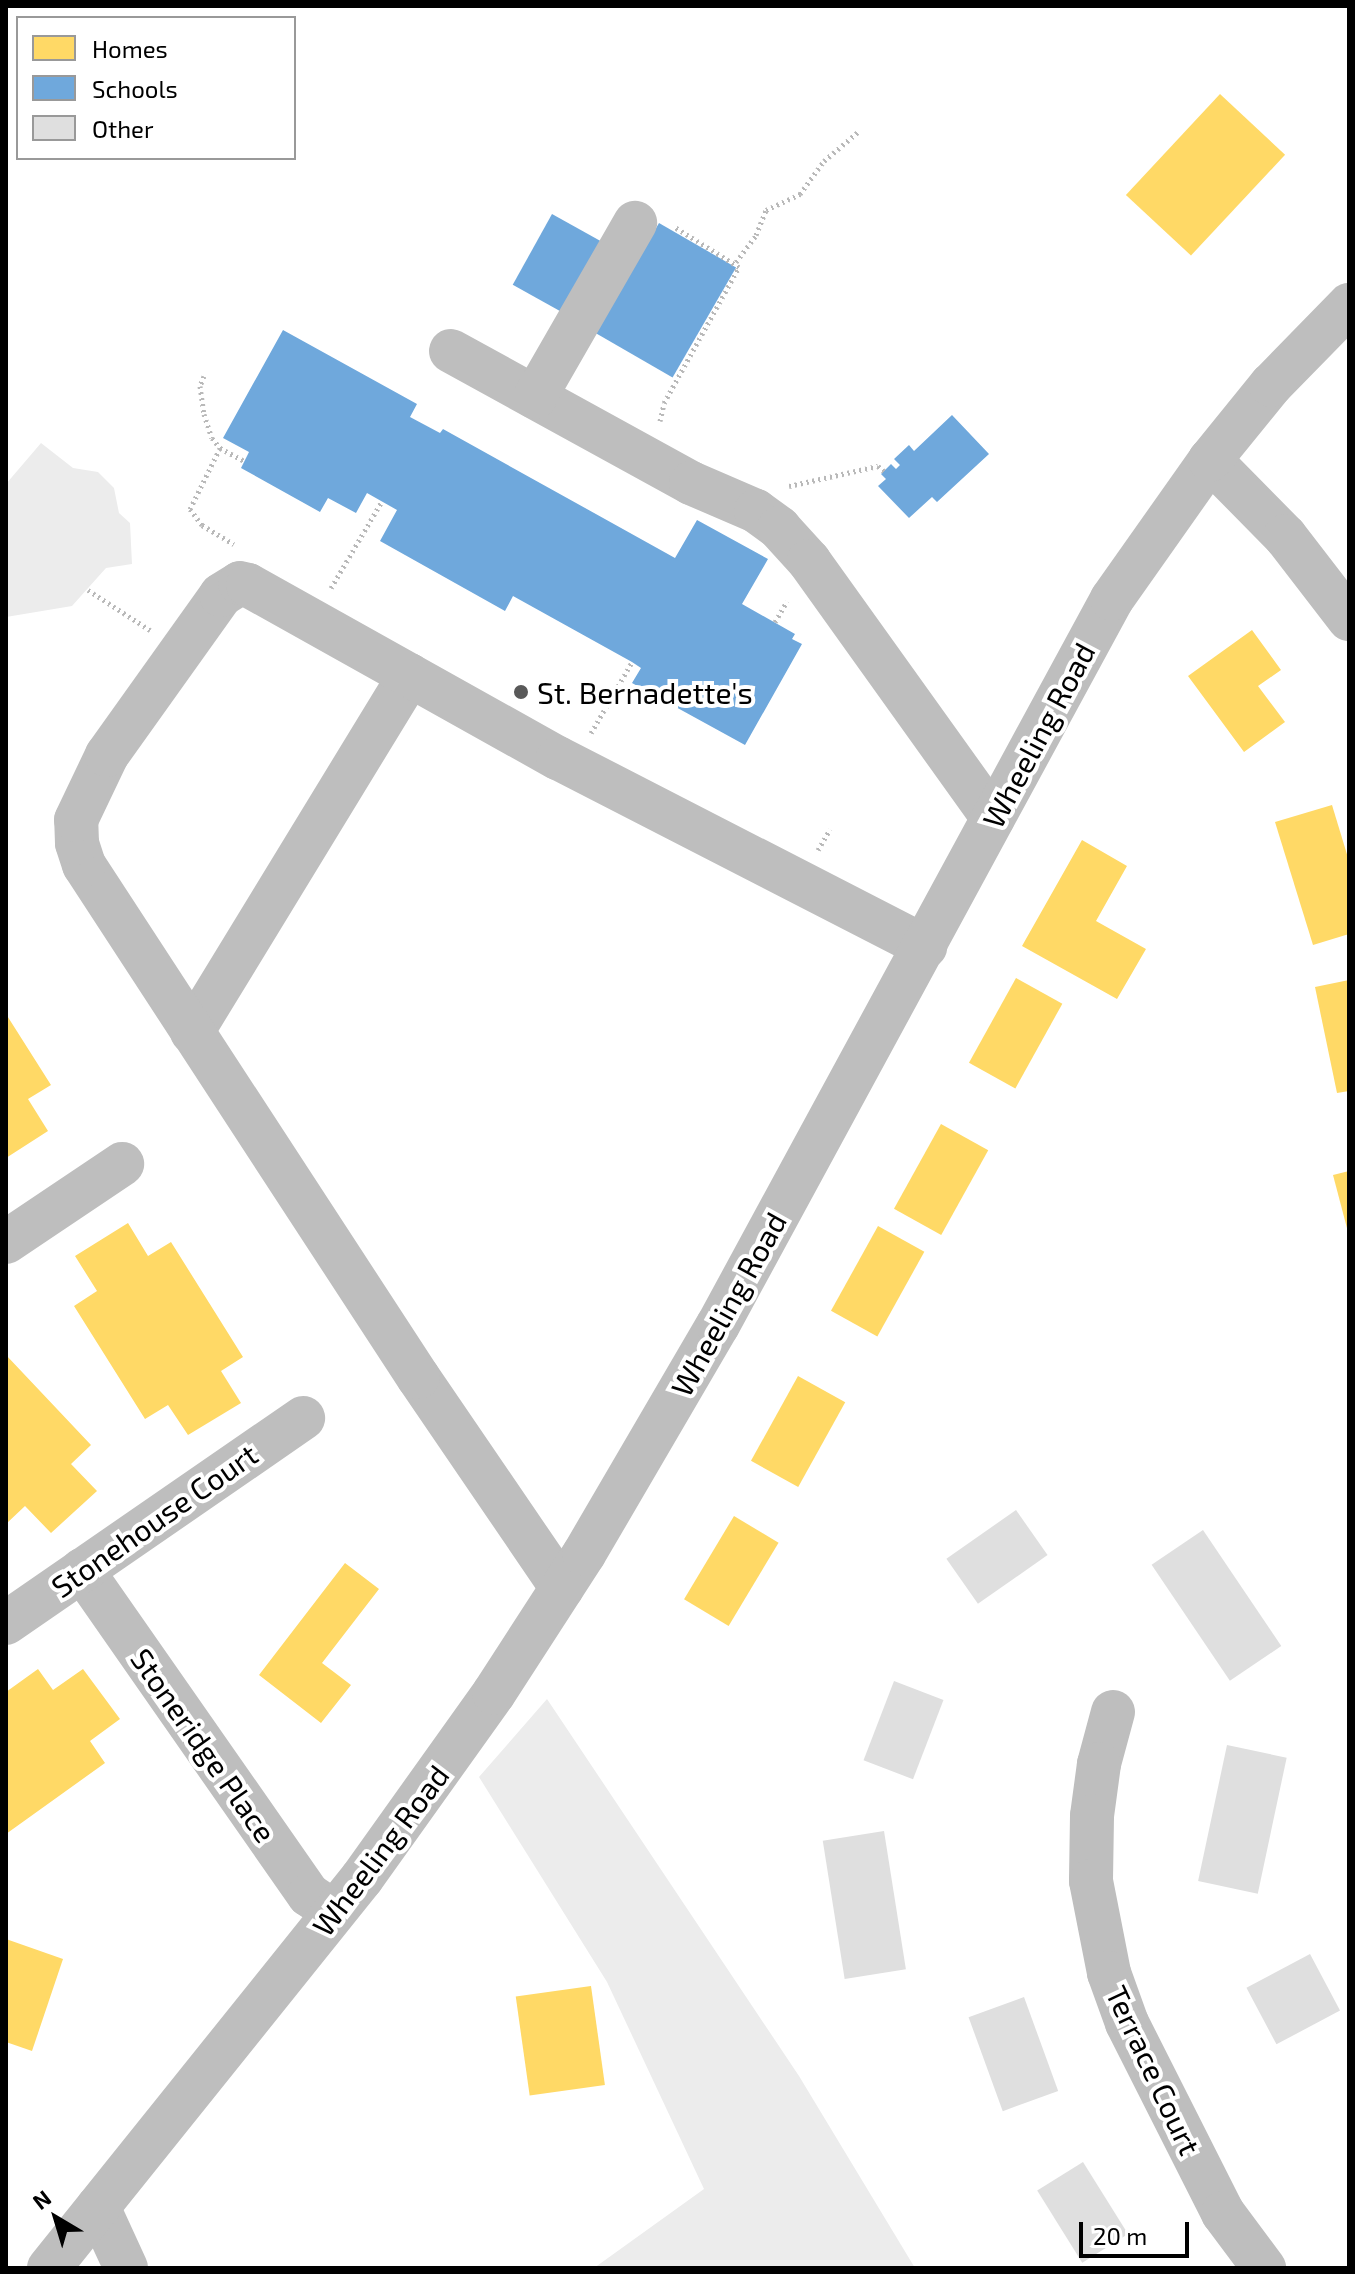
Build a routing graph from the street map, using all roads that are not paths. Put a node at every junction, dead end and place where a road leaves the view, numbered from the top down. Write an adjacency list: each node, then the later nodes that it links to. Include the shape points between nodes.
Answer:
1 (635, 223): 4 (street)
2 (1349, 305): 5 (street, Wheeling Road, via 1271,385)
3 (451, 351): 4 (street)
4 (535, 397): 8 (street, via 779,528 798,547)
5 (1210, 460): 6 (street, via 1285,536); 8 (street, Wheeling Road, via 1112,599)
6 (1349, 619)
7 (410, 675): 9 (street); 10 (street); 10 (street, via 240,583 221,595 107,755 76,820 77,843 84,865)
8 (993, 818): 9 (street, Wheeling Road)
9 (925, 947): 15 (street, Wheeling Road, via 718,1325)
10 (192, 1032): 15 (street)
11 (122, 1164): 12 (street)
12 (6, 1242)
13 (303, 1418): 14 (street, Stonehouse Court)
14 (82, 1570): 16 (street, Stonehouse Court); 18 (street, Stoneridge Place, via 309,1895)
15 (562, 1588): 18 (street, Wheeling Road, via 486,1705)
16 (6, 1623)
17 (1113, 1712): 22 (street, Terrace Court, via 1092,1816 1091,1881 1109,1973 1127,2023 1223,2213)
18 (334, 1912): 19 (street, Wheeling Road)
19 (98, 2207): 20 (street, Wheeling Road); 21 (street)
20 (49, 2268)
21 (126, 2268)
22 (1264, 2268)

